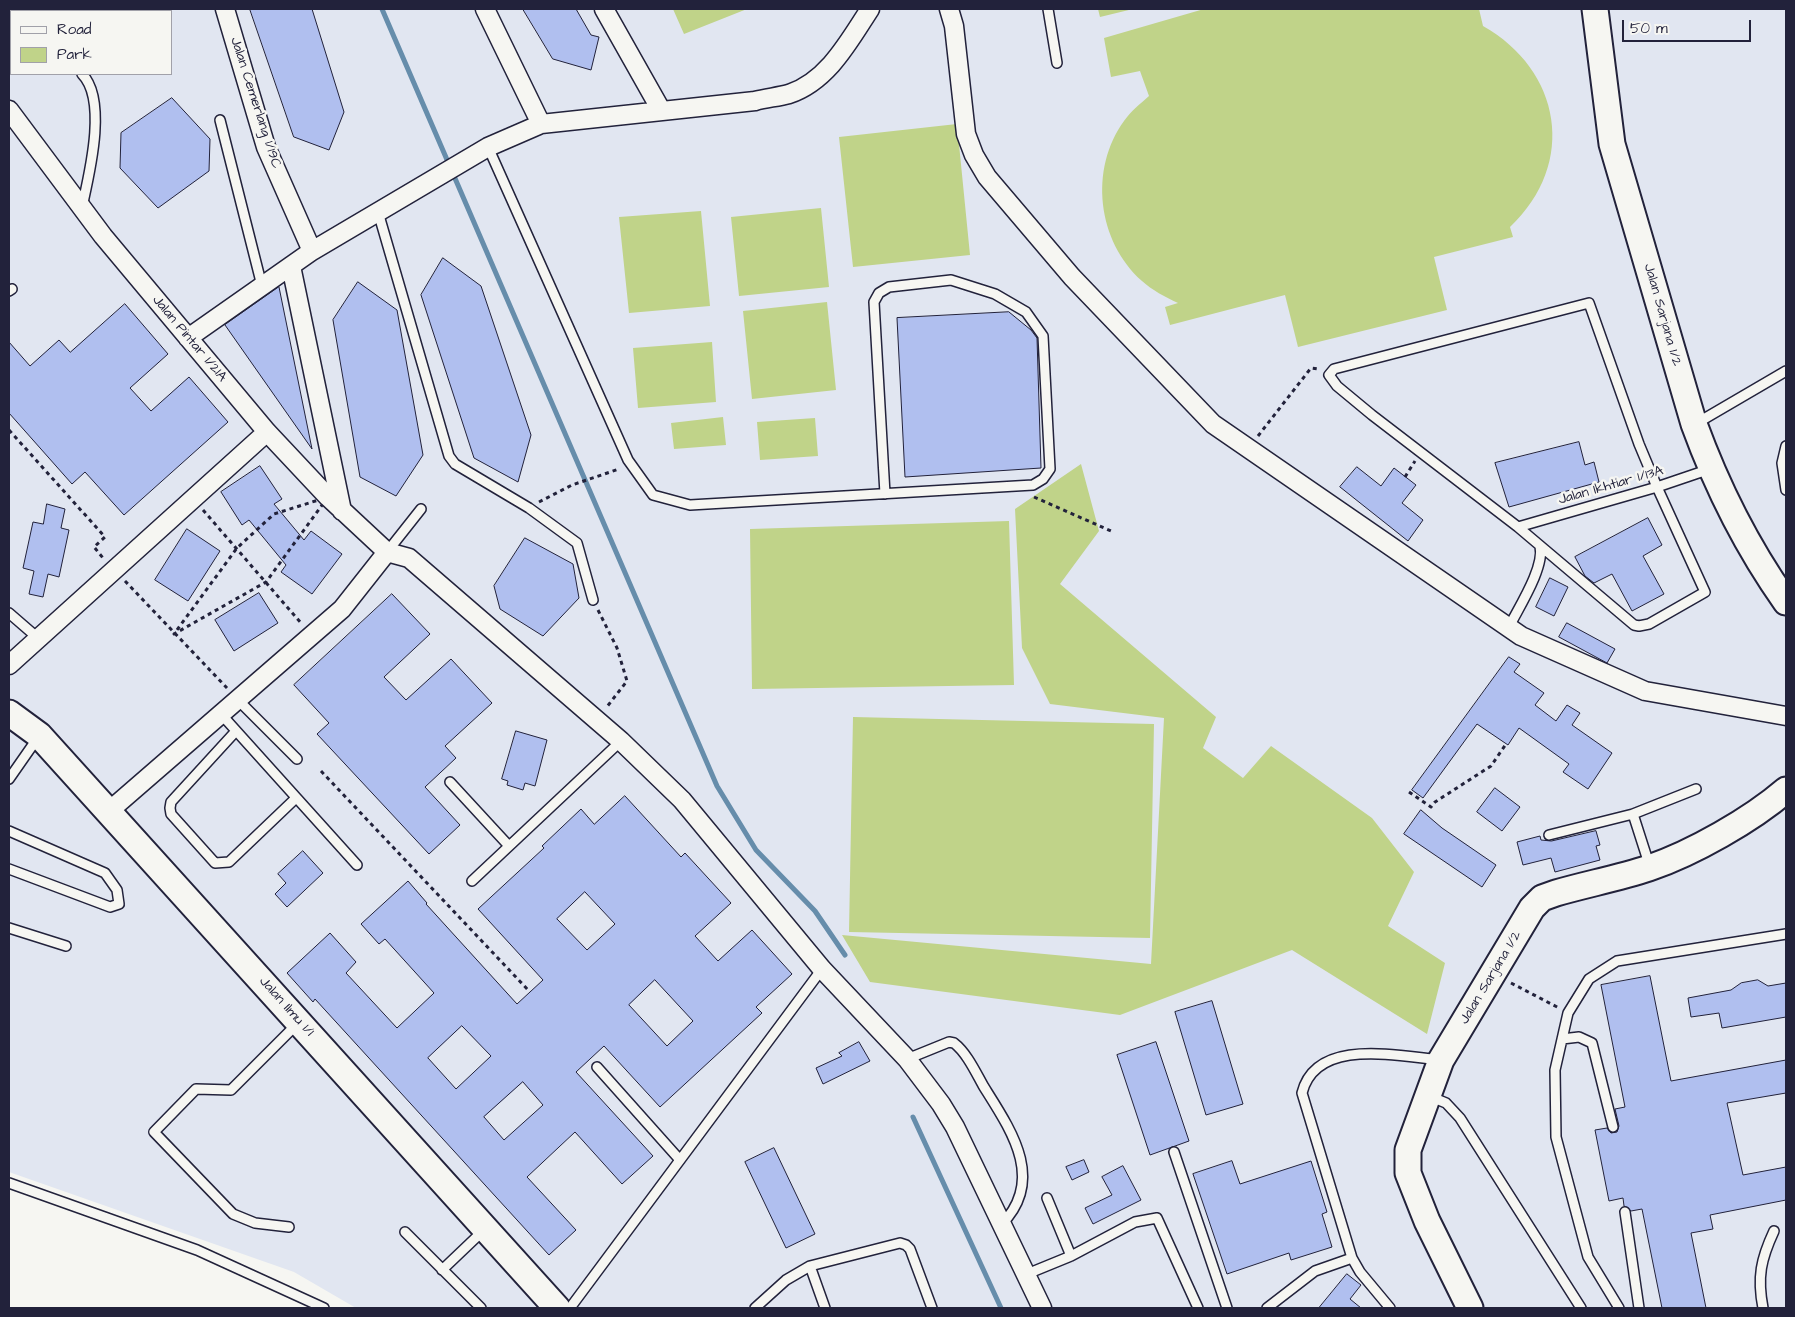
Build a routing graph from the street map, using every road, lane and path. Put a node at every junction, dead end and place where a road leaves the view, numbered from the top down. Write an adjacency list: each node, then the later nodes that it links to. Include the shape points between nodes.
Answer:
1 (225, 9): 17 (street, Jalan Cemerlang 1/19C, via 266,147)
2 (485, 9): 13 (street)
3 (604, 9): 11 (street)
4 (870, 9): 11 (street, via 845,48 818,79 790,94)
5 (949, 9): 27 (street, via 954,26 966,134 987,177 1072,277 1213,424)
6 (1048, 9): 8 (lane)
7 (1595, 9): 23 (street, Jalan Sarjana 1/2, via 1612,144)
8 (1057, 62)
9 (83, 75): 15 (lane, via 94,105 92,157)
10 (9, 110): 15 (street, Jalan Pintar 1/21A)
11 (661, 110): 13 (street)
12 (220, 120): 19 (lane)
13 (541, 124): 14 (street)
14 (481, 152): 16 (street); 33 (lane, via 628,460 653,495 690,505)
15 (82, 208): 20 (street, Jalan Pintar 1/21A)
16 (378, 212): 17 (street); 36 (lane, via 449,456 455,464)
17 (312, 251): 18 (street)
18 (291, 266): 19 (street); 38 (street)
19 (262, 286): 20 (street)
20 (188, 338): 25 (street, Jalan Pintar 1/21A)
21 (1334, 369): 27 (path, via 1311,368 1262,428); 31 (lane, via 1589,303); 39 (lane, via 1329,376 1337,386)
22 (1786, 372): 23 (lane)
23 (1694, 424): 28 (street, Jalan Sarjana 1/2)
24 (9, 430): 44 (path, via 106,536 94,547)
25 (267, 432): 34 (street); 35 (street, Jalan Pintar 1/21A)
26 (1786, 446): 32 (lane, via 1782,463)
27 (1251, 450): 49 (street)
28 (1711, 469): 31 (lane, Jalan Ikhtiar 1/13A); 47 (street, Jalan Sarjana 1/2, via 1750,545)
29 (610, 471): 36 (path, via 572,485)
30 (1010, 487): 33 (lane); 33 (lane, via 1033,485 1043,480 1050,469 1043,336 1026,312 995,294 951,280 889,287 879,293 874,302); 40 (path)
31 (1657, 487): 39 (lane, Jalan Ikhtiar 1/13A); 41 (lane, via 1705,592 1650,624 1634,625)
32 (1786, 490)
33 (884, 494)
34 (193, 498): 42 (path); 44 (street)
35 (328, 498): 38 (street, Jalan Pintar 1/21A); 42 (path, via 274,514); 45 (path)
36 (529, 508): 46 (lane, via 577,543)
37 (421, 509): 43 (lane)
38 (342, 511): 43 (street, Jalan Pintar 1/21A)
39 (1518, 527): 41 (lane)
40 (1110, 531)
41 (1540, 546): 49 (lane, via 1539,566)
42 (237, 548): 45 (path); 50 (path)
43 (387, 552): 51 (street, via 342,609); 58 (street, via 409,558)
44 (114, 570): 50 (path); 52 (street)
45 (266, 582): 50 (path); 51 (path)
46 (593, 600): 58 (path, via 617,648 627,681)
47 (1786, 602)
48 (9, 612): 52 (lane)
49 (1509, 628): 57 (street, via 1645,692)
50 (174, 634): 54 (path)
51 (312, 635): 54 (street)
52 (39, 639): 53 (street)
53 (9, 665)
54 (238, 700): 56 (street); 63 (lane)
55 (9, 713): 60 (street, Jalan Ilmu 1/1)
56 (221, 714): 59 (lane); 71 (street)
57 (1783, 719)
58 (596, 720): 61 (street)
59 (236, 731): 70 (lane); 70 (lane, via 171,802 171,814 215,863 228,862)
60 (39, 735): 65 (lane); 71 (street, Jalan Ilmu 1/1)
61 (621, 741): 75 (lane); 83 (street, via 682,800)
62 (1506, 744): 69 (path, via 1491,766 1431,807)
63 (297, 759)
64 (321, 771): 85 (path)
65 (9, 779)
66 (450, 782): 75 (lane)
67 (1696, 789): 72 (lane)
68 (1786, 790): 77 (street, Jalan Sarjana 1/2, via 1731,828)
69 (1409, 792)
70 (296, 798): 76 (lane)
71 (108, 812): 87 (street, Jalan Ilmu 1/1)
72 (1633, 814): 74 (lane); 77 (lane)
73 (9, 831): 78 (lane, via 105,873 117,890 119,904 110,907)
74 (1549, 835)
75 (509, 846): 79 (lane)
76 (357, 865)
77 (1650, 868): 84 (street, Jalan Sarjana 1/2, via 1542,898 1532,908)
78 (9, 869)
79 (472, 881)
80 (9, 928): 82 (lane)
81 (1786, 934): 86 (lane, via 1617,961 1589,979)
82 (66, 946)
83 (822, 969): 89 (street); 95 (lane)
84 (1494, 974): 86 (path); 90 (street, Jalan Sarjana 1/2)
85 (530, 992)
86 (1568, 1013): 88 (lane)
87 (299, 1022): 100 (lane, via 231,1090 196,1089 154,1132 233,1214 255,1223); 101 (street, Jalan Ilmu 1/1)
88 (1562, 1039): 93 (lane, via 1579,1037 1592,1043); 123 (lane, via 1555,1070 1556,1138 1588,1258)
89 (907, 1059): 99 (street, via 955,1127); 99 (lane, via 954,1043 1004,1119 1022,1158 1023,1172 1013,1213)
90 (1441, 1060): 92 (street, Jalan Sarjana 1/2); 105 (lane, via 1369,1054 1339,1057 1323,1062 1305,1080 1304,1105)
91 (597, 1067): 95 (lane)
92 (1428, 1096): 121 (street, Jalan Sarjana 1/2, via 1408,1150 1408,1172 1427,1221); 122 (lane, via 1446,1103 1460,1118)
93 (1613, 1127)
94 (1174, 1152): 118 (lane)
95 (680, 1160): 112 (lane)
96 (9, 1182): 109 (lane, via 196,1250)
97 (1047, 1198): 104 (lane)
98 (1625, 1212): 124 (lane)
99 (1001, 1225): 108 (street)
100 (289, 1227)
101 (486, 1228): 107 (lane); 111 (street, Jalan Ilmu 1/1)
102 (1774, 1231): 125 (lane, via 1761,1260)
103 (405, 1232): 107 (lane)
104 (1071, 1256): 108 (lane); 117 (lane, via 1135,1222 1157,1218)
105 (1352, 1258): 119 (lane, via 1315,1271); 120 (lane)
106 (810, 1266): 113 (lane, via 786,1280); 114 (lane); 115 (lane, via 900,1243 906,1245)
107 (442, 1270): 110 (lane)
108 (1027, 1274): 116 (street)
109 (324, 1308)
110 (481, 1308)
111 (557, 1308)
112 (570, 1308)
113 (755, 1308)
114 (825, 1308)
115 (932, 1308)
116 (1042, 1308)
117 (1198, 1308)
118 (1227, 1308)
119 (1267, 1308)
120 (1390, 1308)
121 (1470, 1308)
122 (1581, 1308)
123 (1619, 1308)
124 (1639, 1308)
125 (1763, 1308)

